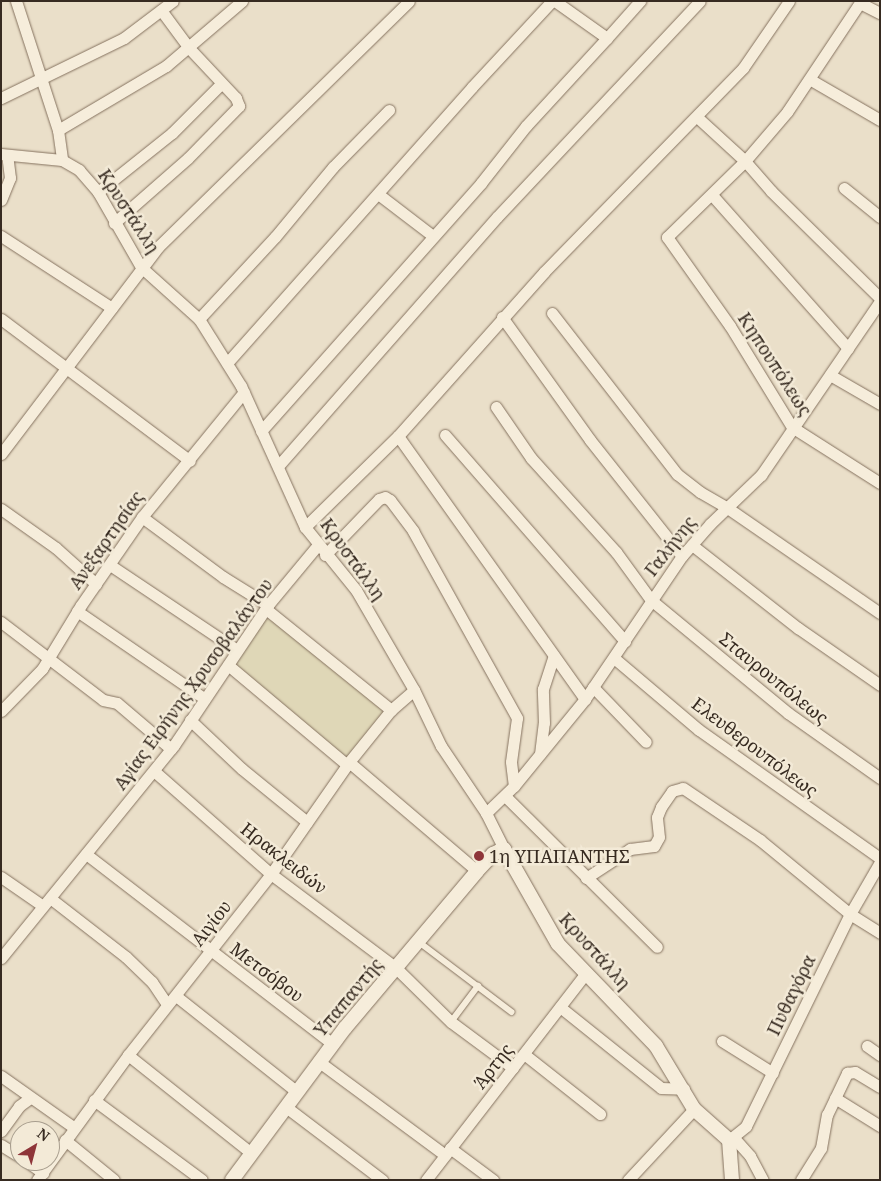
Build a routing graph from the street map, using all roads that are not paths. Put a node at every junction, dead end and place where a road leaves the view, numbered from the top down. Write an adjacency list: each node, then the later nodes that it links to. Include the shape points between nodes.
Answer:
1 (16, 1): 14 (street)
2 (172, 1): 10 (street)
3 (242, 1): 13 (street)
4 (409, 1): 34 (street)
5 (554, 1): 12 (street); 27 (street)
6 (640, 1): 12 (street)
7 (700, 1): 54 (street, via 497,217)
8 (790, 1): 19 (street, via 743,68)
9 (860, 2): 11 (street); 15 (street)
10 (162, 10): 13 (street); 14 (street, via 124,38)
11 (880, 13)
12 (607, 38): 33 (street, via 526,126)
13 (189, 48): 16 (street); 21 (street, via 133,88)
14 (40, 79): 17 (street); 21 (street)
15 (811, 80): 20 (street); 24 (street)
16 (221, 84): 26 (street, via 172,133); 31 (street, via 238,100 237,108 188,158)
17 (1, 98)
18 (389, 110): 40 (street, via 333,167 275,237)
19 (697, 117): 24 (street); 38 (street)
20 (880, 120)
21 (58, 130): 23 (street)
22 (4, 154): 23 (street); 29 (street, via 10,178)
23 (62, 160): 26 (street, Κρυστάλλη, via 79,170)
24 (745, 161): 28 (street); 35 (street)
25 (844, 188): 30 (street)
26 (98, 192): 31 (street, Κρυστάλλη)
27 (378, 194): 33 (street); 42 (street)
28 (712, 195): 41 (street); 48 (street, Κηπουπόλεως, via 667,237 730,326)
29 (1, 200)
30 (880, 217)
31 (114, 223): 34 (street, Κρυστάλλη)
32 (1, 236): 36 (street)
33 (433, 236): 49 (street)
34 (142, 267): 36 (street); 40 (street, Κρυστάλλη)
35 (880, 300): 41 (street, Γαλήνης)
36 (112, 308): 43 (street)
37 (552, 313): 57 (street, via 677,474)
38 (502, 318): 51 (street); 63 (street, via 590,440)
39 (1, 319): 43 (street)
40 (198, 319): 42 (street, Κρυστάλλη)
41 (848, 348): 44 (street, Γαλήνης)
42 (228, 363): 45 (street, Κρυστάλλη)
43 (67, 370): 52 (street); 53 (street)
44 (830, 374): 46 (street); 48 (street, Γαλήνης)
45 (244, 392): 49 (street, Κρυστάλλη); 53 (street, Ανεξαρτησίας)
46 (880, 404)
47 (496, 407): 66 (street, Σταυρουπόλεως, via 531,458 616,552)
48 (792, 427): 55 (street, Κηπουπόλεως); 57 (street, Γαλήνης, via 761,475)
49 (261, 432): 54 (street, Κρυστάλλη)
50 (445, 435): 71 (street)
51 (398, 436): 59 (street); 73 (street)
52 (2, 453)
53 (190, 461): 58 (street, Ανεξαρτησίας)
54 (279, 465): 59 (street, Κρυστάλλη)
55 (880, 483)
56 (1, 509): 65 (street, via 56,548)
57 (729, 509): 60 (street, Γαλήνης); 69 (street)
58 (142, 517): 64 (street, Ανεξαρτησίας); 67 (street)
59 (305, 526): 61 (street, Κρυστάλλη)
60 (692, 545): 63 (street, Γαλήνης); 77 (street, via 798,628)
61 (317, 546): 62 (street, Κρυστάλλη); 67 (street, Αγίας Ειρήνης Χρυσοβαλάντου)
62 (325, 555): 79 (street, Κρυστάλλη, via 356,590); 91 (street, via 379,499 385,497 390,500 413,531 517,718 511,762)
63 (682, 556): 66 (street, Γαλήνης)
64 (110, 565): 65 (street, Ανεξαρτησίας); 72 (street)
65 (96, 584): 68 (street, Ανεξαρτησίας)
66 (651, 600): 71 (street, Γαλήνης); 90 (street, Σταυρουπόλεως, via 788,713)
67 (267, 607): 72 (street, Αγίας Ειρήνης Χρυσοβαλάντου); 82 (street)
68 (77, 611): 74 (street, Ανεξαρτησίας); 80 (street)
69 (880, 613)
70 (1, 622): 74 (street)
71 (625, 641): 75 (street, Γαλήνης)
72 (238, 650): 76 (street, Αγίας Ειρήνης Χρυσοβαλάντου)
73 (554, 656): 81 (street); 87 (street, via 543,689 544,722)
74 (48, 658): 83 (street, Ανεξαρτησίας, via 34,678); 86 (street, via 104,700 117,704)
75 (614, 658): 78 (street, Γαλήνης); 97 (street, Ελευθερουπόλεως, via 699,730)
76 (228, 665): 80 (street, Αγίας Ειρήνης Χρυσοβαλάντου); 88 (street)
77 (880, 685)
78 (593, 687): 81 (street, Γαλήνης); 85 (street)
79 (414, 690): 82 (street, Αιγίου); 93 (street, Κρυστάλλη, via 441,746)
80 (205, 699): 84 (street, Αγίας Ειρήνης Χρυσοβαλάντου)
81 (585, 699): 87 (street, Γαλήνης)
82 (391, 710): 88 (street, Αιγίου)
83 (1, 711)
84 (190, 720): 86 (street, Αγίας Ειρήνης Χρυσοβαλάντου); 94 (street, via 242,769)
85 (646, 742)
86 (171, 749): 89 (street, Αγίας Ειρήνης Χρυσοβαλάντου)
87 (540, 754): 91 (street, Γαλήνης)
88 (348, 764): 94 (street, Αιγίου); 100 (street)
89 (154, 771): 96 (street, Αγίας Ειρήνης Χρυσοβαλάντου); 101 (street, Ηρακλειδών)
90 (880, 778)
91 (514, 786): 92 (street, Γαλήνης)
92 (505, 796): 93 (street, Γαλήνης); 103 (street)
93 (486, 813): 95 (street, Κρυστάλλη)
94 (307, 822): 98 (street, Αιγίου)
95 (504, 849): 100 (street, Υπαπαντής); 113 (street, Κρυστάλλη, via 546,926)
96 (86, 854): 105 (street, Αγίας Ειρήνης Χρυσοβαλάντου); 110 (street, Μετσόβου)
97 (880, 858)
98 (282, 859): 101 (street, Αιγίου); 104 (street)
99 (880, 862): 106 (street, Πυθαγόρα)
100 (477, 871): 108 (street, Υπαπαντής)
101 (271, 874): 104 (street, Ηρακλειδών); 110 (street, Αιγίου)
102 (1, 878): 105 (street)
103 (586, 878): 106 (street, via 630,849 654,846 659,836 658,817 666,799 678,789 693,792 760,840); 109 (street)
104 (288, 887): 112 (street, Ηρακλειδών)
105 (46, 902): 111 (street, Αγίας Ειρήνης Χρυσοβαλάντου); 115 (street, via 126,957)
106 (850, 914): 107 (street); 127 (street, Πυθαγόρα)
107 (880, 933)
108 (419, 942): 112 (street, Υπαπαντής); 114 (lane)
109 (657, 947)
110 (211, 952): 115 (street, Αιγίου); 120 (street, Μετσόβου)
111 (1, 958)
112 (396, 968): 118 (street, Ηρακλειδών); 120 (street, Υπαπαντής)
113 (586, 973): 116 (street, Άρτης); 130 (street, Κρυστάλλη, via 656,1046)
114 (478, 986): 117 (lane); 118 (lane)
115 (172, 1000): 122 (street, Αιγίου); 131 (street)
116 (560, 1007): 123 (street, Άρτης); 130 (street, via 661,1088)
117 (512, 1012)
118 (451, 1022): 126 (street, Ηρακλειδών)
119 (722, 1041): 127 (street)
120 (333, 1044): 125 (street, Υπαπαντής)
121 (867, 1046): 124 (street)
122 (128, 1054): 134 (street, Αιγίου); 144 (street)
123 (524, 1054): 126 (street, Άρτης); 137 (street)
124 (880, 1055)
125 (318, 1061): 131 (street, Υπαπαντής); 143 (street)
126 (513, 1068): 143 (street, Άρτης)
127 (773, 1073): 141 (street, Πυθαγόρα, via 746,1126)
128 (1, 1076): 132 (street)
129 (880, 1087): 133 (street, via 853,1071 843,1078)
130 (684, 1089): 136 (street, Κρυστάλλη)
131 (297, 1092): 135 (street, Υπαπαντής)
132 (30, 1098): 139 (street); 140 (street, via 19,1106)
133 (835, 1098): 138 (street); 155 (street, via 826,1117 821,1148)
134 (94, 1100): 139 (street, Αιγίου); 147 (street)
135 (286, 1106): 144 (street, Υπαπαντής); 149 (street)
136 (694, 1109): 141 (street, Κρυστάλλη); 152 (street)
137 (600, 1114)
138 (880, 1126)
139 (74, 1127): 142 (street, Αιγίου)
140 (1, 1131)
141 (732, 1139): 153 (street); 154 (street, via 750,1156)
142 (65, 1140): 145 (street, Αιγίου); 146 (street)
143 (448, 1152): 150 (street, Άρτης); 151 (street)
144 (251, 1153): 148 (street, Υπαπαντής)
145 (40, 1176)
146 (114, 1180)
147 (202, 1180)
148 (232, 1180)
149 (382, 1180)
150 (426, 1180)
151 (493, 1180)
152 (628, 1180)
153 (732, 1180)
154 (763, 1180)
155 (801, 1180)

